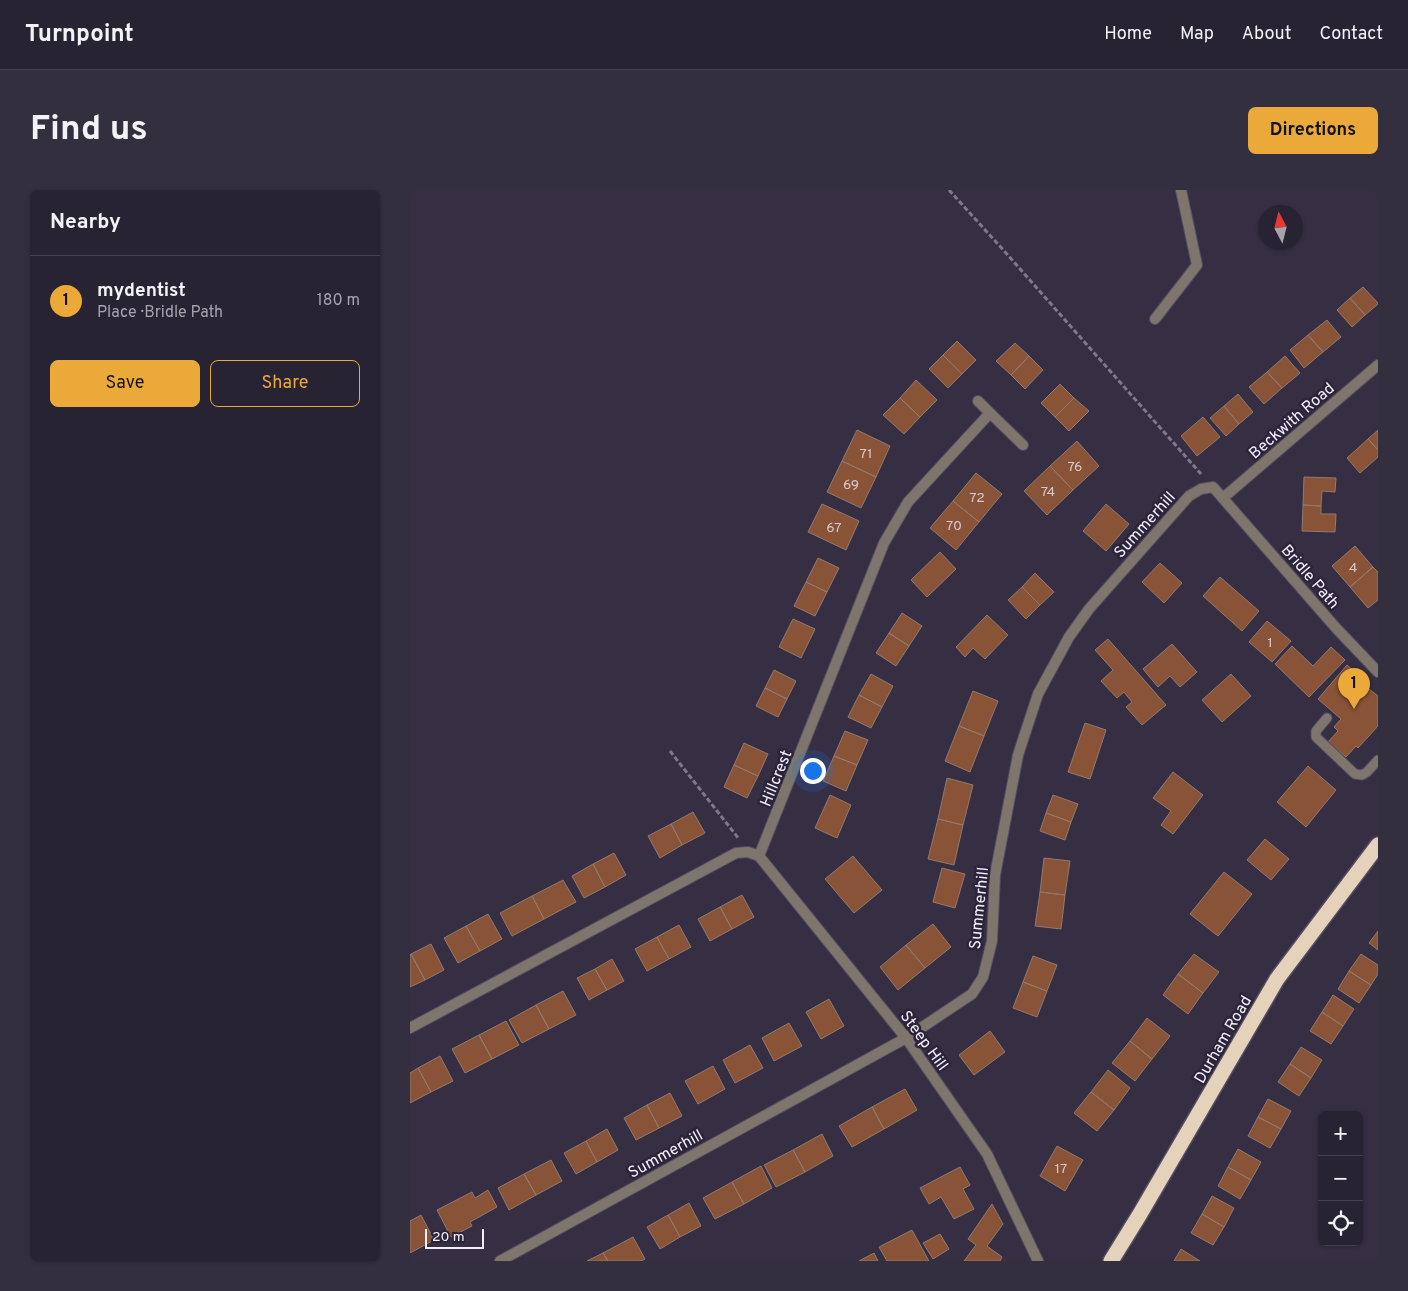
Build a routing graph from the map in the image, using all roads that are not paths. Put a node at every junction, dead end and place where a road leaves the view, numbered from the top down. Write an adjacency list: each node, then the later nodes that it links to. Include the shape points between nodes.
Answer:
1 (1181, 190): 2 (street, via 1197,265)
2 (1155, 319)
3 (1378, 365): 7 (street, Beckwith Road)
4 (978, 401): 5 (street)
5 (990, 413): 6 (street); 12 (street, Hillcrest, via 908,502 884,543)
6 (1023, 445)
7 (1223, 498): 8 (street, Bridle Path); 14 (street, Summerhill, via 1213,487 1201,488 1189,496 1089,609 1069,637 1038,694 1018,756 995,875 992,941 983,976 972,994)
8 (1378, 672)
9 (1327, 718): 10 (lane, via 1316,731 1316,737 1355,774 1362,776)
10 (1378, 760)
11 (1378, 845): 17 (highway, Durham Road, via 1277,979)
12 (759, 856): 13 (street, via 748,852 736,853); 14 (street, Steep Hill)
13 (410, 1028)
14 (906, 1038): 15 (street, Summerhill); 16 (street, Steep Hill, via 987,1154)
15 (500, 1261)
16 (1038, 1261)
17 (1111, 1261)

